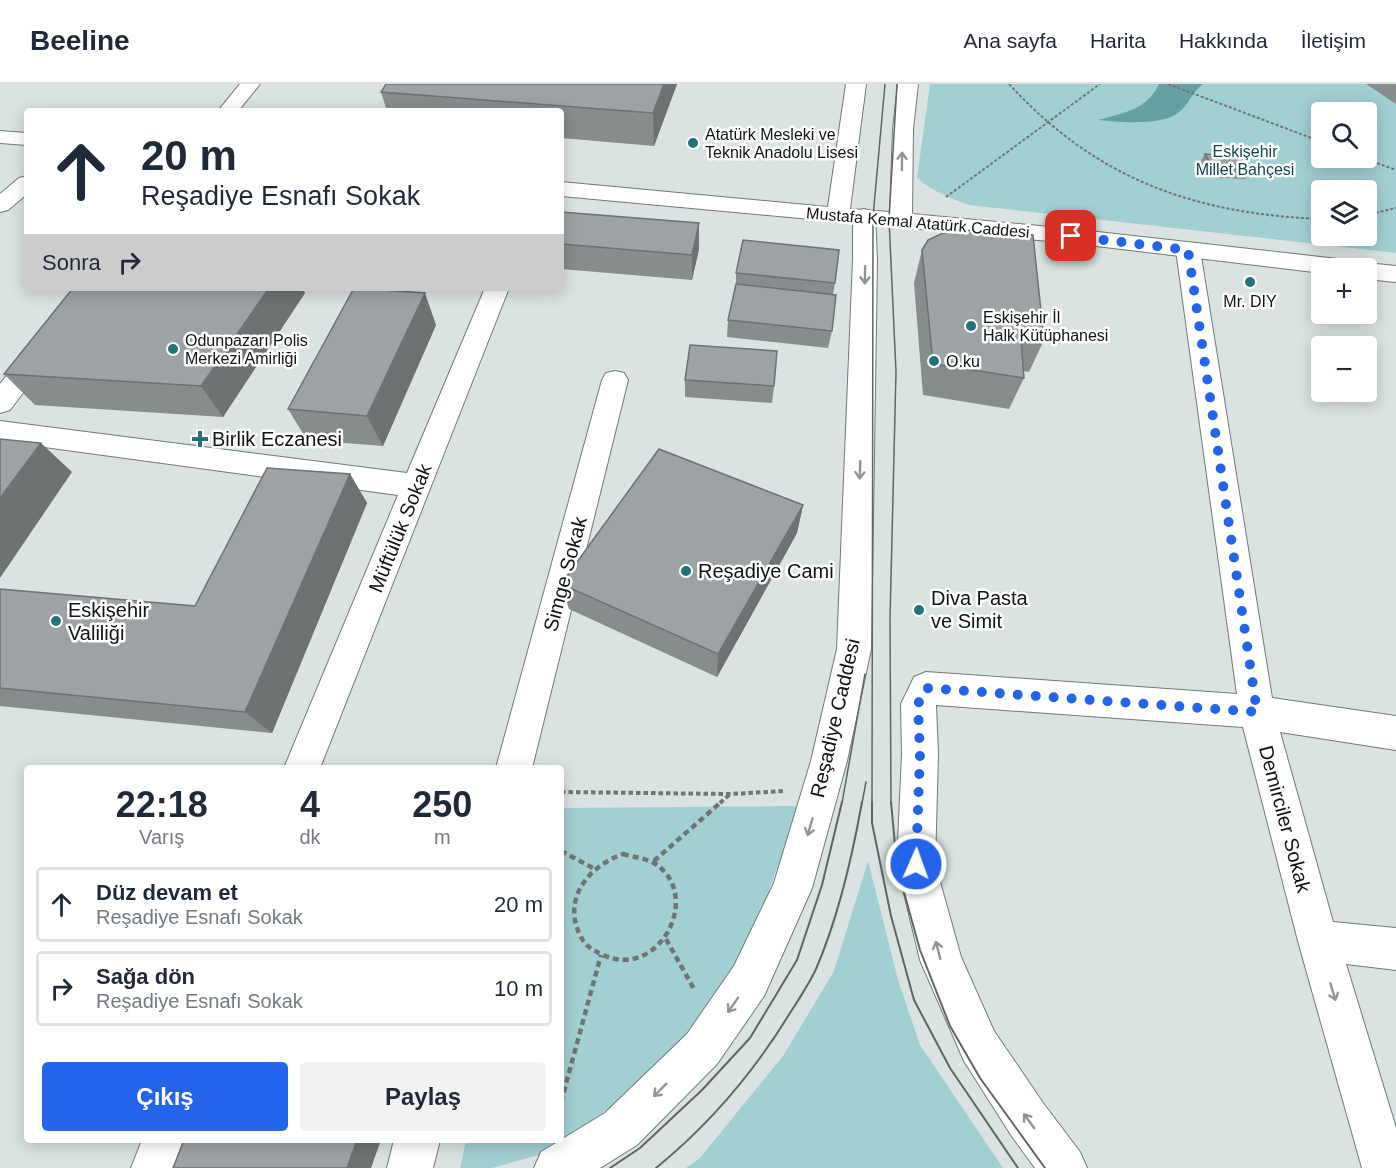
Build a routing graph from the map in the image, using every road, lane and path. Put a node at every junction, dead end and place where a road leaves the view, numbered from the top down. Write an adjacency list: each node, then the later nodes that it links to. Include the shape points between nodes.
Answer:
1 (250, 84): 7 (street)
2 (856, 84): 20 (street, Reşadiye Caddesi)
3 (908, 84): 21 (street, one-way to 3)
4 (1009, 84): 8 (path)
5 (1100, 84): 8 (path)
6 (1168, 84): 10 (path)
7 (230, 108)
8 (1047, 123): 16 (path); 22 (path, via 1107,164 1168,192 1235,211)
9 (0, 136): 11 (street)
10 (1311, 138)
11 (24, 140)
12 (1377, 163): 13 (path)
13 (1396, 170)
14 (24, 185): 17 (street)
15 (564, 189): 20 (street, Mustafa Kemal Atatürk Caddesi)
16 (938, 203)
17 (0, 205)
18 (1396, 208): 19 (path)
19 (1377, 212)
20 (851, 215): 21 (street, Mustafa Kemal Atatürk Caddesi); 37 (street, Reşadiye Caddesi, one-way to 37, via 865,282 854,649)
21 (901, 219): 23 (street, Mustafa Kemal Atatürk Caddesi)
22 (1311, 219)
23 (1188, 250): 24 (street, Mustafa Kemal Atatürk Caddesi); 33 (street, Demirciler Sokak)
24 (1311, 264)
25 (1377, 272): 26 (street)
26 (1396, 274)
27 (88, 291): 30 (street)
28 (496, 291): 32 (street, Müftülük Sokak)
29 (615, 380): 36 (street, Simge Sokak)
30 (0, 403)
31 (0, 431): 32 (street)
32 (417, 486): 35 (street, Müftülük Sokak)
33 (1257, 712): 34 (street); 44 (street, Demirciler Sokak); 54 (street, one-way to 33, via 979,1046 941,960 916,864 918,704 926,688)
34 (1396, 733)
35 (303, 765)
36 (515, 765)
37 (820, 790): 39 (path); 47 (street, Reşadiye Caddesi, one-way to 47, via 792,888 749,981)
38 (564, 792): 39 (path)
39 (731, 794): 41 (path)
40 (564, 853): 42 (path)
41 (654, 861): 42 (path, via 623,854 607,858); 43 (path, via 675,888 677,905)
42 (593, 868): 46 (path, via 575,897 574,915 578,932 588,947)
43 (666, 939): 46 (path, via 636,961 619,962); 47 (path)
44 (1317, 941): 45 (street); 55 (street, Demirciler Sokak, one-way to 55)
45 (1396, 949)
46 (601, 955): 48 (path)
47 (709, 1039): 53 (street, Reşadiye Caddesi, one-way to 53, via 621,1129)
48 (564, 1091)
49 (164, 1143): 51 (street)
50 (416, 1143): 52 (street)
51 (154, 1168)
52 (410, 1168)
53 (557, 1168)
54 (1064, 1168)
55 (1385, 1168)

